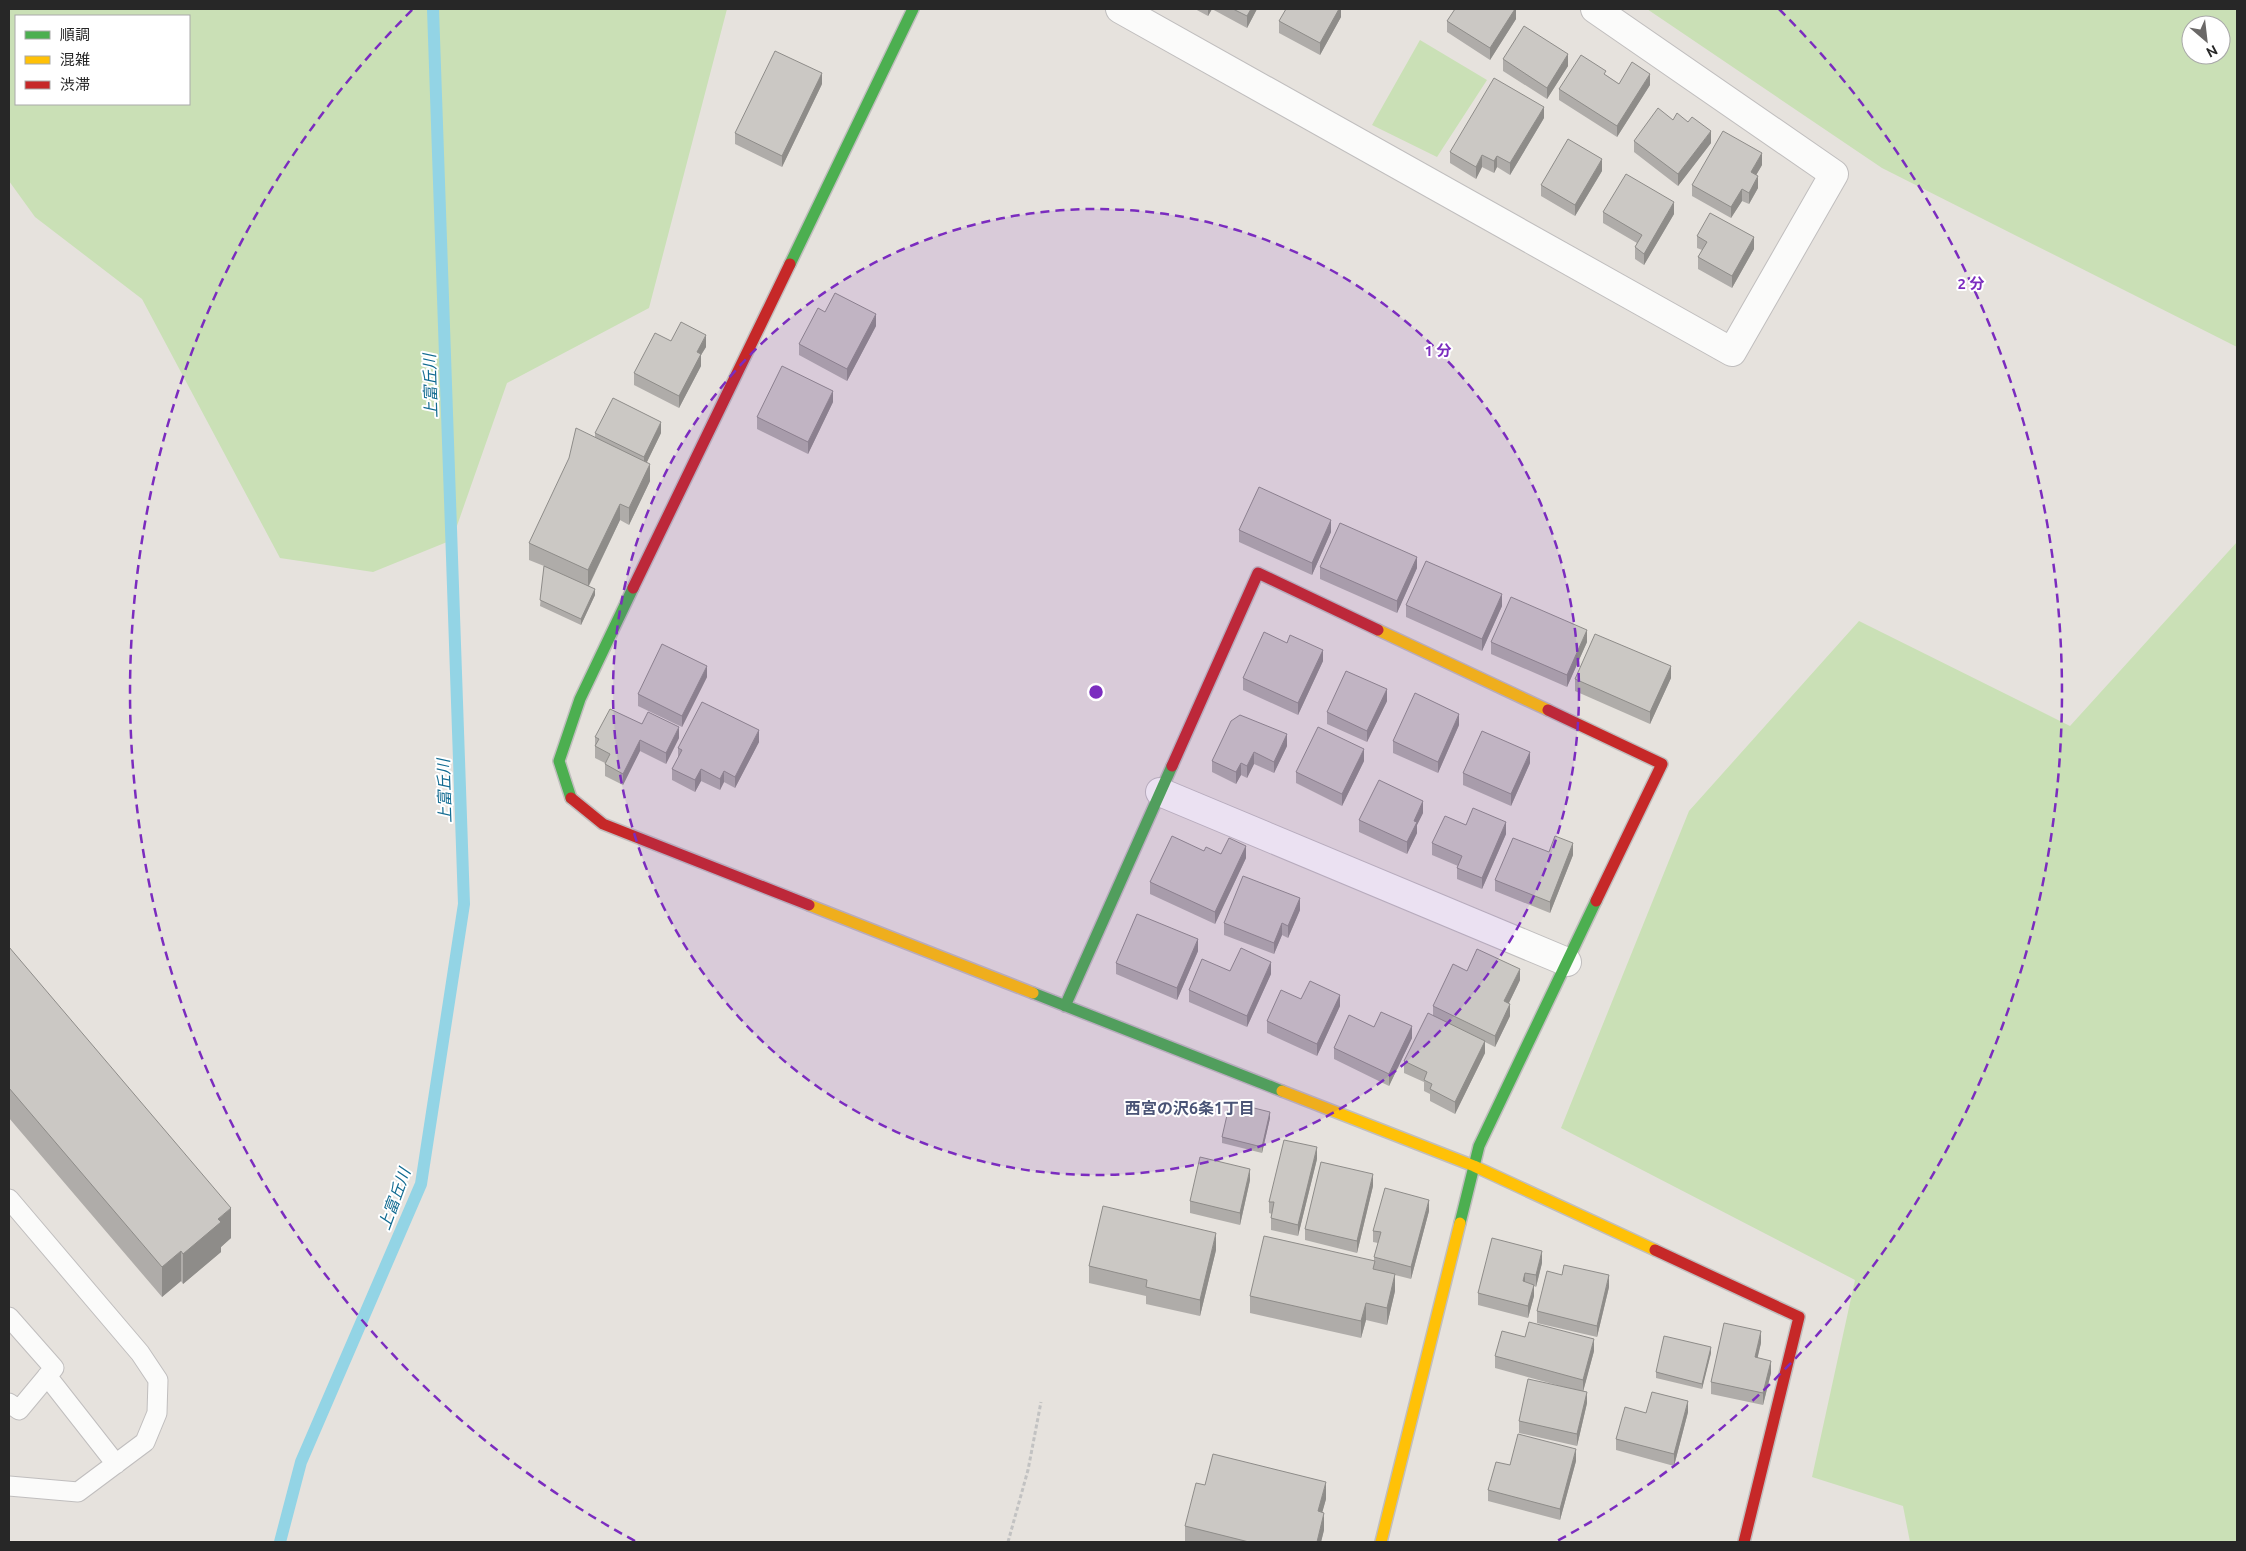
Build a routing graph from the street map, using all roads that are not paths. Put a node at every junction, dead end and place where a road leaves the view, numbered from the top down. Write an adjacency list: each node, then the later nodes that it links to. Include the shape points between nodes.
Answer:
1 (913, 9): 6 (street, via 580,699 559,761 572,800 603,824)
2 (1120, 9): 3 (street, via 1732,352 1834,174)
3 (1595, 9)
4 (1160, 792): 5 (street); 5 (street, via 1258,572 1662,764); 6 (street)
5 (1567, 962): 7 (street, via 1479,1146)
6 (1065, 1006): 7 (street)
7 (1474, 1166): 14 (street); 15 (street, via 1799,1317)
8 (9, 1199): 12 (lane, via 140,1353 158,1380 158,1413 145,1442)
9 (9, 1317): 10 (lane, via 54,1368)
10 (47, 1376): 11 (lane, via 19,1410); 12 (lane)
11 (9, 1403)
12 (116, 1464): 13 (lane, via 78,1492)
13 (9, 1486)
14 (1381, 1542)
15 (1744, 1542)

